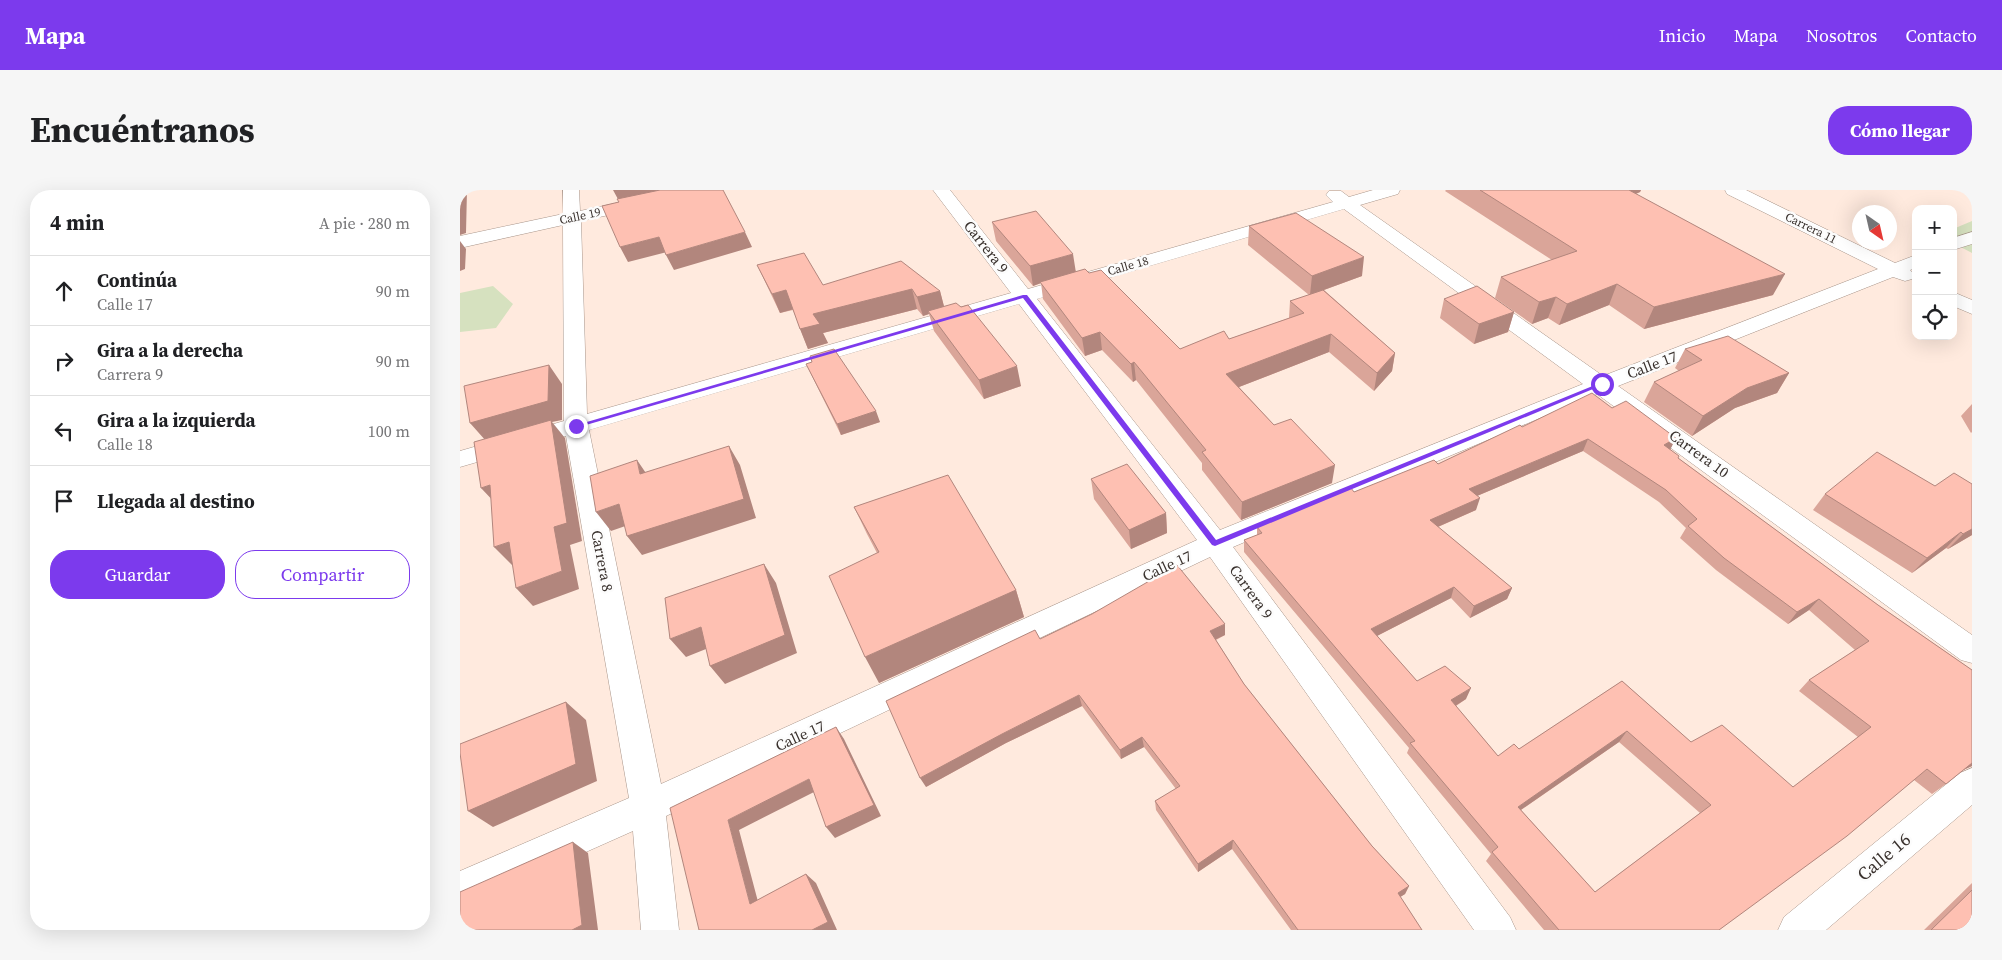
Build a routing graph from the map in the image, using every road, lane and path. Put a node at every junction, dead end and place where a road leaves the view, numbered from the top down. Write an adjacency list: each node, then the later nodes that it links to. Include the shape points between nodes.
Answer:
1 (571, 190): 7 (street, Carrera 8)
2 (701, 190): 7 (street, Calle 19)
3 (941, 190): 12 (street, Carrera 9)
4 (1392, 190): 6 (street, Calle 18)
5 (1733, 190): 11 (street, Carrera 11)
6 (1337, 197): 12 (street, Calle 18); 15 (street, Carrera 10)
7 (573, 217): 9 (street, Calle 19); 16 (street, Carrera 8)
8 (1972, 238): 10 (street)
9 (460, 242)
10 (1957, 244)
11 (1909, 270): 15 (street, Calle 17)
12 (1025, 296): 16 (street, Calle 18); 18 (street, Carrera 9)
13 (1957, 300): 14 (street)
14 (1972, 308)
15 (1602, 384): 18 (street, Calle 17); 19 (street, Carrera 10)
16 (576, 426): 17 (street, Calle 18); 21 (street, Carrera 8)
17 (460, 459)
18 (1215, 543): 21 (street, Calle 17); 24 (street, Carrera 9)
19 (1972, 651)
20 (1972, 784): 25 (street, Calle 16)
21 (648, 807): 22 (street, Calle 17); 23 (street, Carrera 8)
22 (460, 890)
23 (660, 930)
24 (1497, 930)
25 (1797, 930)

